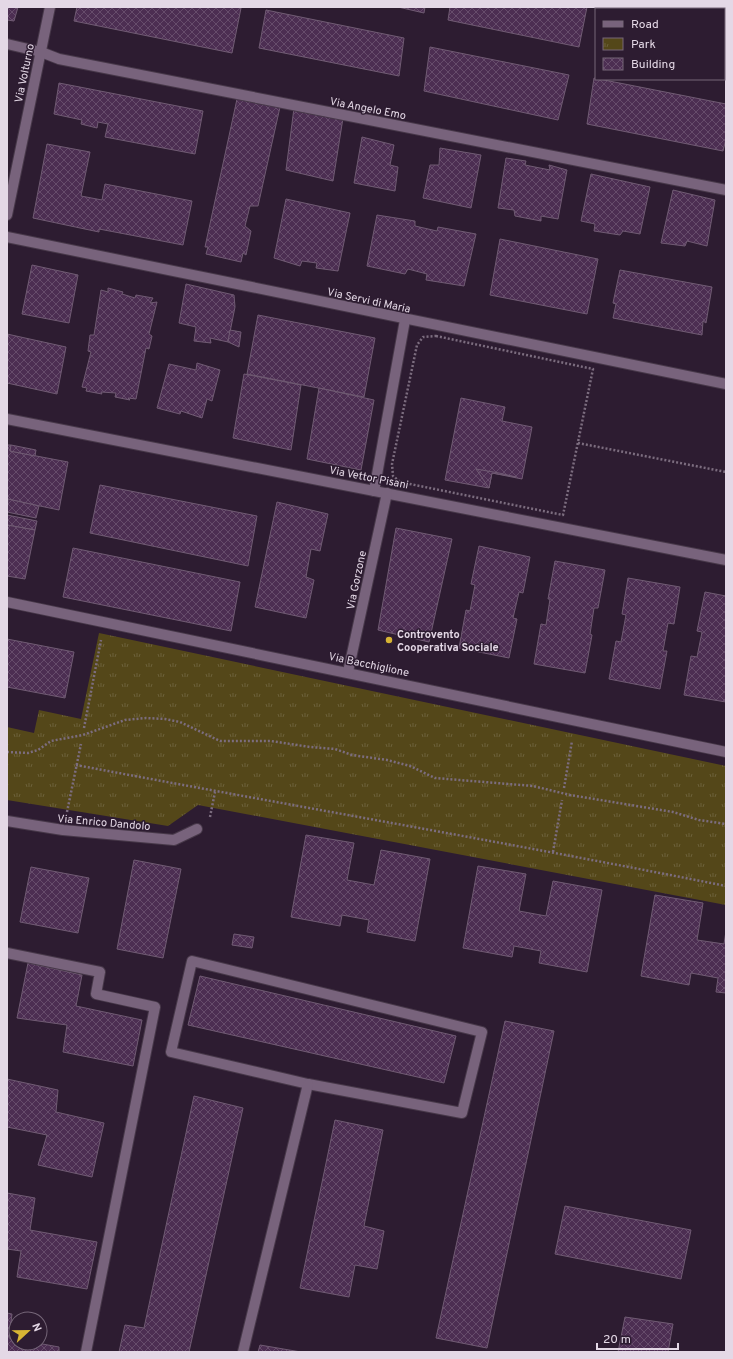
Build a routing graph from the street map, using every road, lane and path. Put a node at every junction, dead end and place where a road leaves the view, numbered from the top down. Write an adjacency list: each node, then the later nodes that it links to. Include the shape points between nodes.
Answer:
1 (50, 7): 3 (street, Via Volturno)
2 (7, 44): 3 (street, Via Angelo Emo)
3 (41, 52): 4 (street, Via Angelo Emo, via 59,59); 5 (street, Via Volturno)
4 (726, 190)
5 (7, 215)
6 (7, 238): 7 (street, Via Servi di Maria)
7 (405, 320): 8 (street, Via Servi di Maria); 12 (street)
8 (726, 384)
9 (7, 418): 12 (street, Via Vettor Pisani)
10 (578, 443): 10 (path, via 563,515 399,481 392,473 392,464 418,341 423,337 436,336 593,369); 11 (path)
11 (726, 472)
12 (374, 491): 13 (street, Via Vettor Pisani)
13 (387, 493): 14 (street, Via Vettor Pisani); 17 (street, Via Gorzone)
14 (726, 560)
15 (7, 602): 16 (street, Via Bacchiglione)
16 (104, 622): 17 (street, Via Bacchiglione); 18 (path)
17 (348, 672): 22 (street, Via Bacchiglione)
18 (84, 728)
19 (572, 741): 24 (path)
20 (81, 744): 23 (path)
21 (7, 752): 27 (path, via 28,753 51,742 83,735 125,720 165,719 180,722 220,742 271,741 335,749 404,764 435,778 533,786)
22 (726, 752)
23 (76, 765): 29 (path); 30 (path)
24 (564, 788)
25 (562, 800): 30 (path)
26 (7, 821): 29 (street, Via Enrico Dandolo)
27 (726, 824)
28 (197, 829): 29 (street, Via Enrico Dandolo, via 174,840)
29 (62, 830)
30 (553, 852): 31 (path)
31 (726, 886)
32 (7, 953): 34 (street, via 100,972 96,994 155,1006)
33 (308, 1084): 33 (street, via 171,1052 192,961 482,1032 462,1113); 35 (street)
34 (86, 1352)
35 (243, 1352)

